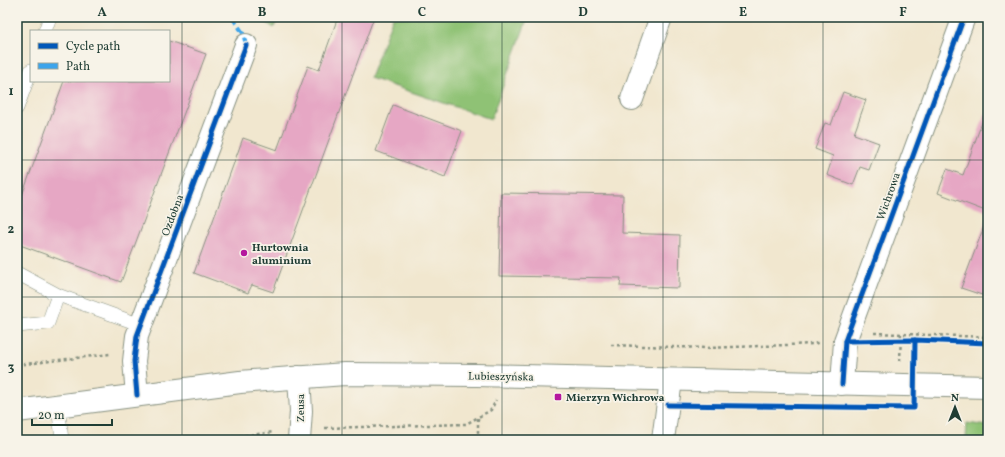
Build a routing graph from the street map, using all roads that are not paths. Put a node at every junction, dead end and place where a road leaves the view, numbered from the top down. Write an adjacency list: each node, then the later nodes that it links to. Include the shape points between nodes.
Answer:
1 (50, 17): 4 (lane)
2 (661, 17): 7 (main road)
3 (964, 17): 15 (main road, Wichrowa, via 847,333)
4 (45, 30)
5 (246, 45): 11 (main road, Ozdobna)
6 (30, 73): 8 (lane)
7 (632, 99)
8 (17, 108)
9 (17, 272): 10 (lane)
10 (58, 295): 11 (lane); 12 (lane, via 48,323)
11 (141, 325): 17 (main road, Ozdobna, via 134,351)
12 (17, 326)
13 (299, 377): 14 (main road, Lubieszyńska, via 401,374); 17 (main road, Lubieszyńska); 20 (main road, Zeusa)
14 (672, 380): 15 (main road, Lubieszyńska); 22 (main road)
15 (842, 384): 16 (main road, Lubieszyńska)
16 (988, 388)
17 (137, 395): 18 (main road, Lubieszyńska)
18 (58, 405): 19 (main road, Lubieszyńska); 21 (lane)
19 (17, 411)
20 (300, 435)
21 (62, 440)
22 (663, 440)

